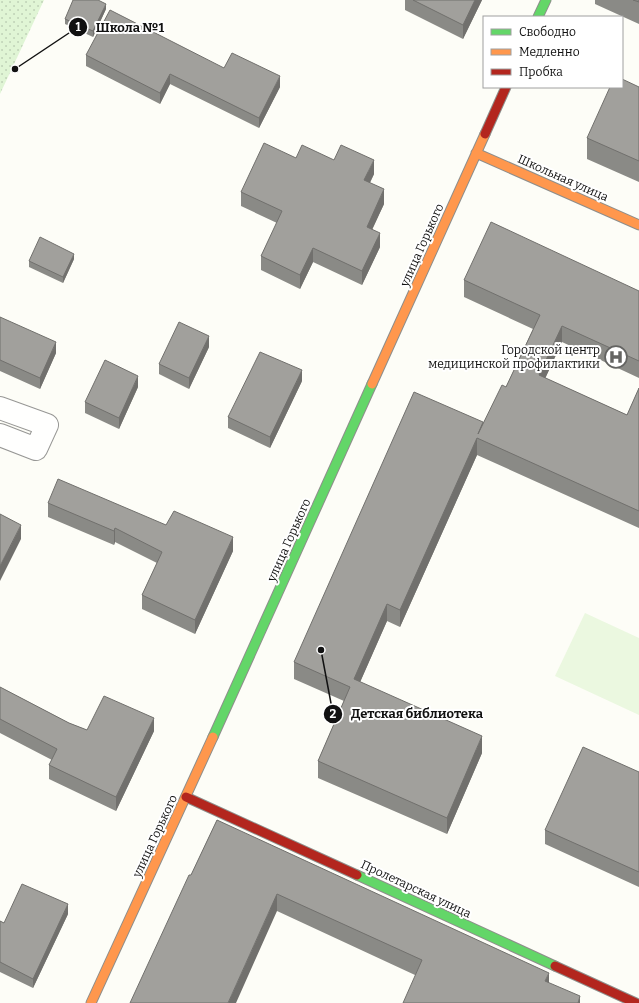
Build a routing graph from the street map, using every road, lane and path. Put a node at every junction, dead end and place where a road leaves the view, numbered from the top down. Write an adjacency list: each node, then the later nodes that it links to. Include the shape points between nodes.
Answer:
1 (546, 0): 2 (street)
2 (538, 16)
3 (506, 88): 4 (street, улица Горького)
4 (476, 153): 5 (street, Школьная улица); 8 (street, улица Горького)
5 (639, 226)
6 (0, 408): 7 (street, via 47,425 36,448)
7 (0, 434)
8 (186, 797): 9 (street, улица Горького); 10 (street, Пролетарская улица)
9 (91, 1003)
10 (636, 1003)

